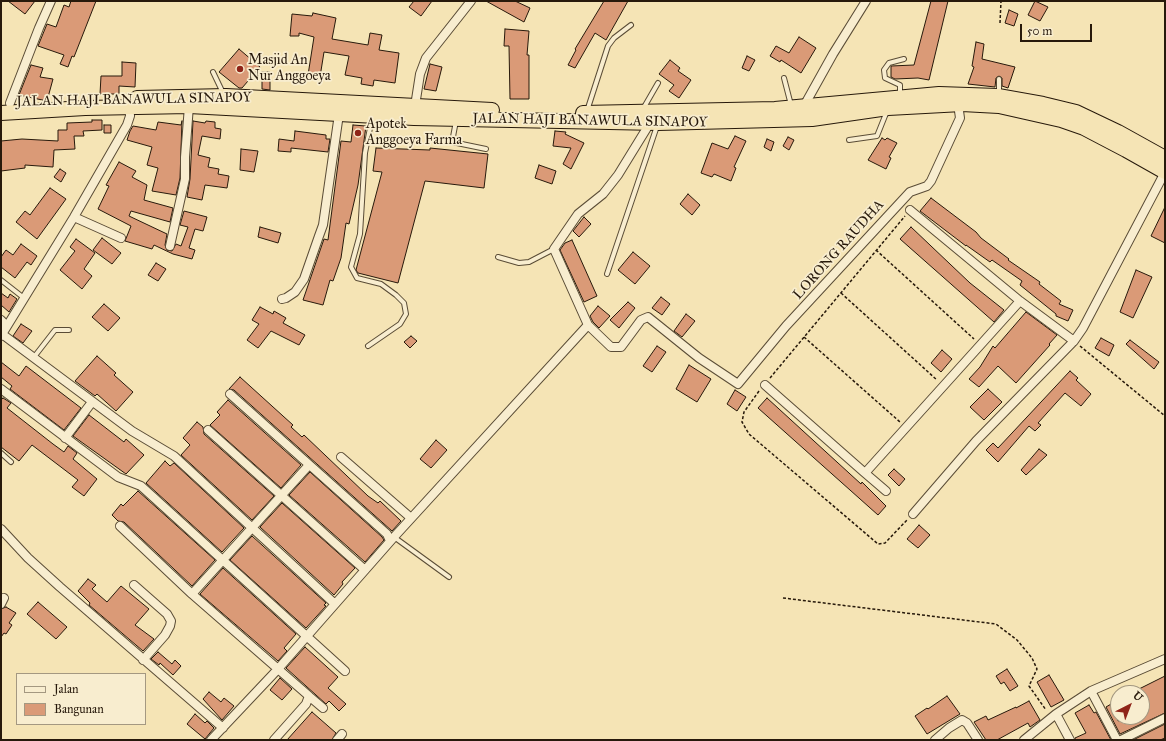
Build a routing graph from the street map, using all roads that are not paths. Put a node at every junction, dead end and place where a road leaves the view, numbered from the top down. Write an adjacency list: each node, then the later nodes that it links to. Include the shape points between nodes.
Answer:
1 (51, 1): 19 (street)
2 (469, 1): 17 (street, via 426,58 420,74)
3 (866, 1): 18 (street)
4 (631, 26): 22 (lane, via 614,38 608,46)
5 (904, 59): 11 (lane, via 889,63 884,70 885,78 900,85)
6 (213, 72): 10 (lane)
7 (784, 78): 18 (lane)
8 (999, 79): 12 (lane)
9 (658, 83): 21 (lane)
10 (226, 96): 13 (highway, JALAN HAJI BANAWULA SINAPOY); 14 (highway, JALAN HAJI BANAWULA SINAPOY)
11 (900, 96): 12 (highway, JALAN HAJI BANAWULA SINAPOY); 18 (highway, JALAN HAJI BANAWULA SINAPOY)
12 (998, 96): 31 (highway, JALAN HAJI BANAWULA SINAPOY, via 1076,112 1098,121)
13 (130, 103): 16 (highway, JALAN HAJI BANAWULA SINAPOY); 19 (highway, JALAN HAJI BANAWULA SINAPOY); 34 (street, via 127,125)
14 (272, 104): 16 (highway, JALAN HAJI BANAWULA SINAPOY); 17 (highway, JALAN HAJI BANAWULA SINAPOY); 23 (highway, JALAN HAJI BANAWULA SINAPOY)
15 (958, 104): 20 (highway, JALAN HAJI BANAWULA SINAPOY); 32 (highway, JALAN HAJI BANAWULA SINAPOY, via 999,106 1061,120 1084,128); 45 (street, LORONG RAUDHA, via 960,118 927,186 910,192 786,326 738,384 648,317 641,320 618,349 611,347)
16 (189, 106): 36 (street, via 185,179)
17 (415, 106): 22 (highway, JALAN HAJI BANAWULA SINAPOY)
18 (798, 106): 21 (highway, JALAN HAJI BANAWULA SINAPOY, via 757,110)
19 (4, 107)
20 (888, 108): 26 (highway, JALAN HAJI BANAWULA SINAPOY, via 812,119); 27 (lane, via 877,136)
21 (641, 112): 22 (highway, JALAN HAJI BANAWULA SINAPOY)
22 (586, 113)
23 (339, 114): 24 (highway, JALAN HAJI BANAWULA SINAPOY); 42 (street, via 323,225 304,279 294,292)
24 (372, 115): 25 (highway, JALAN HAJI BANAWULA SINAPOY); 49 (lane, via 365,153 360,234 351,267 358,278 380,284 396,295 404,303 406,314 400,324)
25 (457, 119): 26 (highway, JALAN HAJI BANAWULA SINAPOY); 29 (lane)
26 (654, 123): 37 (street, via 618,175 597,201 578,214); 39 (lane)
27 (849, 140)
28 (436, 142): 29 (lane)
29 (452, 142): 30 (lane)
30 (486, 149)
31 (1165, 158)
32 (1165, 172): 48 (street)
33 (910, 210): 43 (street)
34 (74, 217): 35 (street); 41 (street)
35 (121, 238)
36 (170, 246)
37 (554, 249): 38 (lane, via 519,263); 45 (street)
38 (498, 257)
39 (607, 274)
40 (1, 280): 41 (lane)
41 (24, 298): 44 (street)
42 (282, 299)
43 (1020, 301): 48 (street); 61 (street)
44 (4, 323): 47 (street)
45 (588, 325): 65 (street)
46 (69, 330): 50 (lane, via 55,330)
47 (1, 335): 50 (street)
48 (1074, 341): 64 (street, via 976,441)
49 (368, 346)
50 (34, 357): 54 (street)
51 (765, 384): 61 (street)
52 (1, 389): 56 (street)
53 (230, 394): 60 (street)
54 (92, 402): 56 (street); 67 (street, via 146,441 174,456)
55 (208, 430): 63 (street)
56 (65, 438): 70 (street, via 118,477 141,486)
57 (1, 453): 59 (lane)
58 (341, 457): 65 (street)
59 (11, 462)
60 (309, 465): 63 (street); 69 (street)
61 (866, 473): 62 (street)
62 (886, 491)
63 (282, 496): 67 (street); 71 (street)
64 (913, 514)
65 (411, 518): 69 (street)
66 (120, 526): 74 (street)
67 (254, 528): 70 (street); 75 (street)
68 (1, 529): 78 (street, via 28,558)
69 (392, 539): 71 (street); 72 (lane)
70 (223, 560): 74 (street); 76 (street)
71 (365, 570): 75 (street)
72 (449, 578)
73 (134, 585): 78 (street, via 167,614 171,621 165,635)
74 (192, 594): 79 (street)
75 (335, 604): 76 (street)
76 (307, 636): 79 (street); 80 (street)
77 (1165, 659): 81 (street)
78 (143, 660): 86 (street)
79 (278, 668): 82 (street); 86 (street)
80 (345, 671)
81 (1091, 692): 84 (street); 93 (street)
82 (310, 697): 83 (street); 88 (street)
83 (323, 708)
84 (1054, 716): 91 (street); 92 (street)
85 (1165, 718): 94 (street)
86 (222, 728): 87 (street)
87 (211, 740)
88 (274, 740)
89 (935, 740): 90 (street, via 962,720 967,723)
90 (978, 740)
91 (1024, 740)
92 (1070, 740)
93 (1117, 740)
94 (1121, 740)

